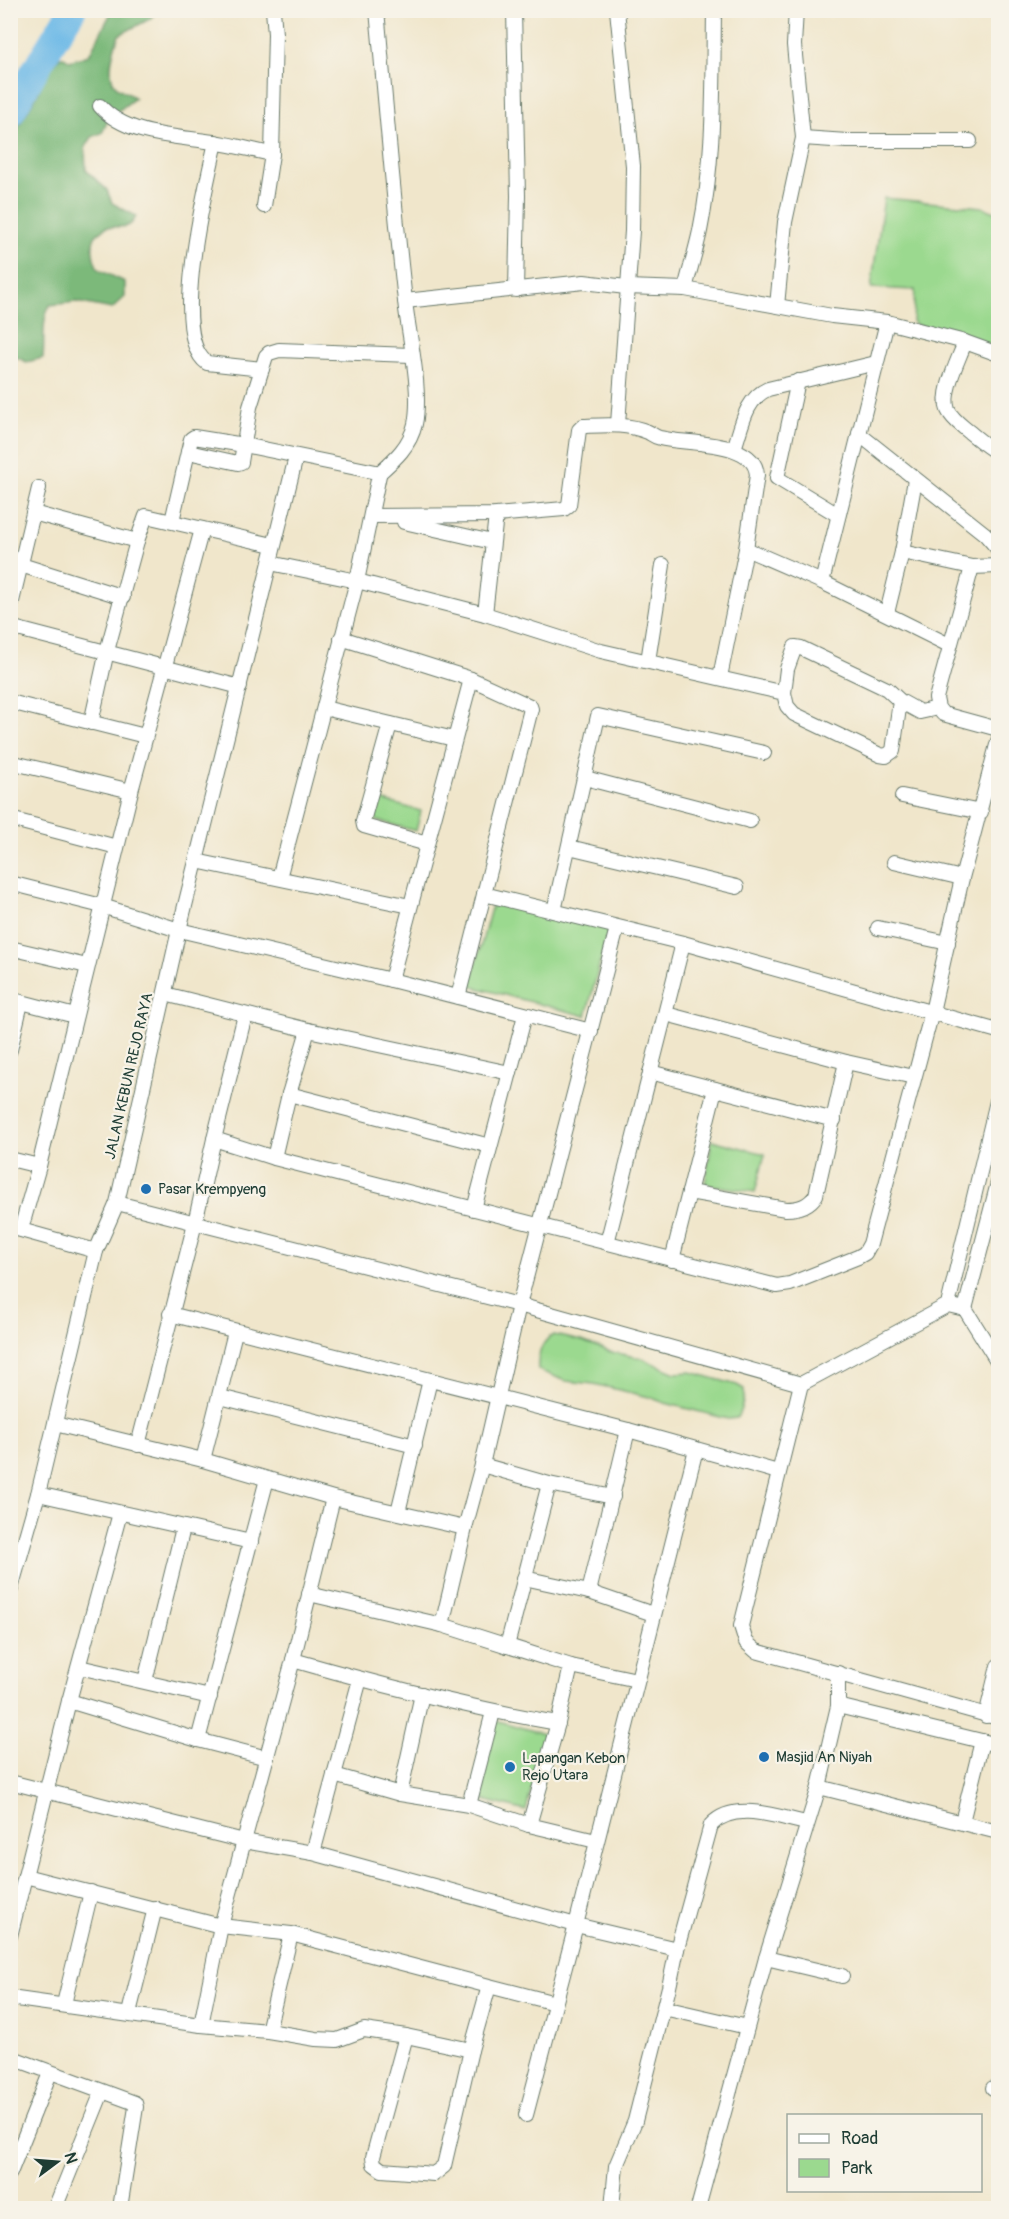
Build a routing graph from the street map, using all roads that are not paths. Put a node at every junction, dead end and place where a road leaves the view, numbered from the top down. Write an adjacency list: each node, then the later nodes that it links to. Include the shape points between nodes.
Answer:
1 (273, 10): 11 (street)
2 (377, 10): 16 (street)
3 (514, 10): 15 (street)
4 (617, 10): 13 (street, via 633,166)
5 (714, 10): 14 (street, via 708,171 700,231)
6 (796, 10): 8 (street, via 794,45)
7 (100, 106): 10 (street, via 108,116 151,132)
8 (803, 138): 9 (street); 17 (street, via 784,222)
9 (970, 141)
10 (216, 142): 11 (street); 23 (street, via 196,234 191,331 198,353 207,363)
11 (272, 154): 12 (street)
12 (264, 206)
13 (626, 287): 14 (street); 15 (street, via 584,282); 25 (street)
14 (685, 289): 17 (street)
15 (516, 290): 16 (street)
16 (405, 301): 21 (street)
17 (777, 306): 18 (street)
18 (887, 322): 19 (street); 22 (street)
19 (965, 342): 20 (street); 29 (street, via 946,394 948,409 952,417)
20 (999, 354)
21 (411, 355): 23 (street, via 279,350 266,356); 31 (street, via 417,398 411,439)
22 (876, 363): 24 (street); 26 (street)
23 (262, 369): 27 (street)
24 (798, 381): 28 (street, via 756,395); 33 (street)
25 (618, 424): 28 (street, via 660,438); 37 (street, via 580,428 570,505 566,508)
26 (859, 434): 34 (street); 38 (street)
27 (244, 445): 30 (street); 40 (street, via 238,463 188,453)
28 (734, 449): 32 (street, via 751,458)
29 (999, 453)
30 (296, 457): 31 (street); 44 (street, JALAN KEBUN REJO RAYA)
31 (378, 474): 39 (street)
32 (757, 475): 33 (street); 45 (street)
33 (777, 478): 38 (street)
34 (915, 480): 46 (street); 47 (street)
35 (39, 488): 36 (street)
36 (33, 513): 42 (street); 49 (street)
37 (496, 515): 39 (street); 43 (street)
38 (838, 515): 54 (street)
39 (376, 517): 43 (street); 53 (street)
40 (172, 521): 41 (street); 42 (street, via 148,515)
41 (202, 529): 44 (street); 64 (street)
42 (137, 541): 55 (street)
43 (492, 542): 57 (street)
44 (273, 546): 48 (street, JALAN KEBUN REJO RAYA)
45 (746, 549): 54 (street); 65 (street)
46 (999, 549)
47 (902, 552): 52 (street); 58 (street)
48 (270, 563): 53 (street); 67 (street, JALAN KEBUN REJO RAYA)
49 (21, 565): 55 (street); 56 (street)
50 (663, 565): 63 (street)
51 (999, 566): 52 (street)
52 (972, 567): 61 (street)
53 (357, 581): 57 (street); 60 (street)
54 (822, 582): 58 (street)
55 (123, 597): 62 (street)
56 (10, 610)
57 (485, 614): 63 (street, via 601,651)
58 (886, 614): 61 (street)
59 (10, 627): 62 (street)
60 (341, 638): 66 (street); 71 (street)
61 (949, 645): 72 (street, via 936,698)
62 (107, 651): 64 (street); 73 (street)
63 (648, 661): 65 (street)
64 (164, 668): 67 (street); 76 (street)
65 (720, 677): 68 (street)
66 (471, 679): 77 (street); 96 (street, via 528,704 531,710)
67 (240, 687): 90 (street, JALAN KEBUN REJO RAYA)
68 (784, 693): 69 (street, via 786,669 795,647 887,689); 69 (street, via 794,714 886,756 893,751)
69 (900, 701): 72 (street, via 920,712)
70 (10, 702): 73 (street)
71 (324, 708): 74 (street); 92 (street)
72 (938, 708): 75 (street, via 953,718)
73 (91, 723): 76 (street)
74 (390, 724): 77 (street); 87 (street, via 364,826)
75 (999, 729)
76 (145, 736): 82 (street)
77 (454, 739): 87 (street)
78 (999, 741): 84 (street)
79 (764, 753): 81 (street, via 598,716)
80 (10, 762): 82 (street)
81 (585, 778): 86 (street); 89 (street)
82 (131, 790): 88 (street)
83 (902, 796): 84 (street)
84 (981, 812): 93 (street)
85 (10, 819): 88 (street)
86 (750, 821)
87 (427, 844): 98 (street)
88 (117, 847): 97 (street)
89 (569, 847): 95 (street); 99 (street)
90 (196, 861): 92 (street); 102 (street, JALAN KEBUN REJO RAYA)
91 (894, 862): 93 (street)
92 (279, 878): 98 (street)
93 (962, 878): 104 (street)
94 (10, 883): 97 (street)
95 (737, 888)
96 (484, 894): 99 (street); 109 (street)
97 (102, 906): 102 (street); 106 (street)
98 (410, 906): 107 (street)
99 (554, 911): 100 (street)
100 (617, 928): 103 (street); 117 (street)
101 (878, 928): 104 (street)
102 (179, 930): 107 (street); 108 (street, JALAN KEBUN REJO RAYA)
103 (683, 943): 111 (street); 112 (street)
104 (948, 943): 111 (street)
105 (10, 948): 106 (street)
106 (87, 966): 115 (street)
107 (391, 980): 109 (street)
108 (165, 994): 113 (street); 135 (street, JALAN KEBUN REJO RAYA)
109 (458, 998): 114 (street)
110 (16, 1001): 115 (street); 119 (street)
111 (932, 1012): 118 (street); 123 (street)
112 (666, 1014): 120 (street); 121 (street)
113 (245, 1015): 116 (street); 128 (street)
114 (525, 1015): 117 (street); 122 (street)
115 (75, 1016): 132 (street)
116 (308, 1030): 122 (street); 125 (street)
117 (591, 1031): 138 (street)
118 (999, 1031)
119 (10, 1050)
120 (846, 1062): 123 (street); 127 (street)
121 (650, 1072): 124 (street); 140 (street)
122 (510, 1073): 129 (street)
123 (914, 1077): 142 (street, via 865,1253 783,1286)
124 (715, 1089): 127 (street); 134 (street)
125 (289, 1094): 129 (street); 130 (street)
126 (999, 1097): 144 (street)
127 (834, 1119): 134 (street, via 816,1195 809,1204 786,1209)
128 (214, 1139): 130 (street); 137 (street)
129 (490, 1146): 136 (street)
130 (274, 1158): 136 (street)
131 (10, 1159): 132 (street)
132 (39, 1166): 139 (street)
133 (999, 1183): 145 (street)
134 (689, 1192): 142 (street)
135 (117, 1203): 137 (street); 141 (street, JALAN KEBUN REJO RAYA)
136 (474, 1209): 138 (street)
137 (195, 1223): 143 (street); 146 (street)
138 (540, 1227): 140 (street); 143 (street)
139 (16, 1228): 141 (street)
140 (607, 1243): 142 (street)
141 (96, 1251): 154 (street, JALAN KEBUN REJO RAYA)
142 (672, 1260)
143 (519, 1305): 151 (street); 153 (street)
144 (948, 1305): 145 (street); 151 (street)
145 (965, 1309): 148 (street)
146 (170, 1314): 147 (street); 156 (street)
147 (235, 1332): 150 (street); 152 (street)
148 (994, 1343): 149 (street)
149 (999, 1362)
150 (430, 1380): 153 (street); 157 (street)
151 (801, 1384): 161 (street)
152 (220, 1397): 157 (street); 159 (street)
153 (498, 1397): 155 (street); 160 (street)
154 (55, 1424): 156 (street); 164 (street, JALAN KEBUN REJO RAYA)
155 (628, 1430): 158 (street); 165 (street)
156 (138, 1445): 159 (street)
157 (415, 1446): 167 (street)
158 (696, 1449): 161 (street); 176 (street)
159 (203, 1460): 162 (street)
160 (482, 1465): 163 (street); 170 (street)
161 (778, 1472): 183 (street, via 742,1618 743,1635 756,1651)
162 (267, 1479): 166 (street); 171 (street)
163 (549, 1484): 165 (street); 172 (street)
164 (38, 1494): 168 (street); 173 (street, JALAN KEBUN REJO RAYA)
165 (613, 1497): 174 (street)
166 (333, 1498): 167 (street); 175 (street)
167 (398, 1512): 170 (street)
168 (120, 1513): 169 (street); 182 (street)
169 (183, 1528): 171 (street); 186 (street)
170 (465, 1528): 177 (street)
171 (250, 1542): 188 (street)
172 (524, 1578): 174 (street); 178 (street)
173 (10, 1592)
174 (589, 1592): 176 (street)
175 (309, 1593): 177 (street); 179 (street)
176 (653, 1614): 185 (street)
177 (442, 1625): 178 (street)
178 (507, 1646): 180 (street)
179 (293, 1660): 184 (street); 197 (street)
180 (571, 1666): 185 (street); 193 (street)
181 (999, 1666): 192 (street)
182 (79, 1667): 186 (street); 189 (street)
183 (838, 1673): 190 (street); 192 (street)
184 (360, 1679): 187 (street); 198 (street)
185 (637, 1680): 209 (street)
186 (145, 1681): 188 (street)
187 (422, 1694): 191 (street); 202 (street)
188 (210, 1697): 194 (street)
189 (69, 1701): 194 (street); 201 (street)
190 (838, 1706): 195 (street); 200 (street)
191 (493, 1712): 193 (street); 203 (street)
192 (992, 1717)
193 (558, 1723): 206 (street)
194 (198, 1740): 197 (street)
195 (982, 1741): 196 (street); 204 (street)
196 (999, 1745)
197 (267, 1758): 208 (street)
198 (334, 1775): 202 (street); 210 (street)
199 (10, 1782): 201 (street)
200 (819, 1787): 204 (street); 205 (street)
201 (46, 1792): 208 (street); 211 (street)
202 (400, 1794): 203 (street)
203 (469, 1805): 206 (street)
204 (962, 1822): 207 (street)
205 (806, 1823): 218 (street, via 744,1811 729,1812 716,1819 708,1832); 219 (street)
206 (529, 1825): 209 (street)
207 (999, 1832)
208 (244, 1841): 210 (street); 215 (street)
209 (596, 1841): 214 (street)
210 (313, 1853): 214 (street)
211 (25, 1876): 212 (street); 217 (street)
212 (91, 1892): 213 (street); 224 (street)
213 (155, 1908): 215 (street); 226 (street)
214 (576, 1925): 218 (street); 223 (street)
215 (221, 1926): 216 (street); 227 (street)
216 (291, 1934): 221 (street); 229 (street)
217 (10, 1936)
218 (677, 1949): 239 (street, via 634,2121 616,2166)
219 (766, 1958): 220 (street); 228 (street)
220 (842, 1976)
221 (489, 1986): 223 (street); 231 (street)
222 (10, 1998): 224 (street)
223 (555, 2003): 235 (street)
224 (64, 2004): 226 (street)
225 (668, 2009): 228 (street)
226 (129, 2013): 227 (street)
227 (201, 2025): 229 (street)
228 (747, 2026): 240 (street)
229 (268, 2031): 230 (street, via 337,2040 364,2030)
230 (406, 2036): 231 (street); 231 (street, via 373,2157 374,2164 382,2170 434,2174 443,2168)
231 (471, 2050)
232 (10, 2057): 233 (street)
233 (50, 2073): 234 (street); 236 (street)
234 (102, 2092): 237 (street); 238 (street, via 136,2106)
235 (526, 2115)
236 (10, 2173)
237 (55, 2208)
238 (120, 2208)
239 (612, 2208)
240 (698, 2208)

